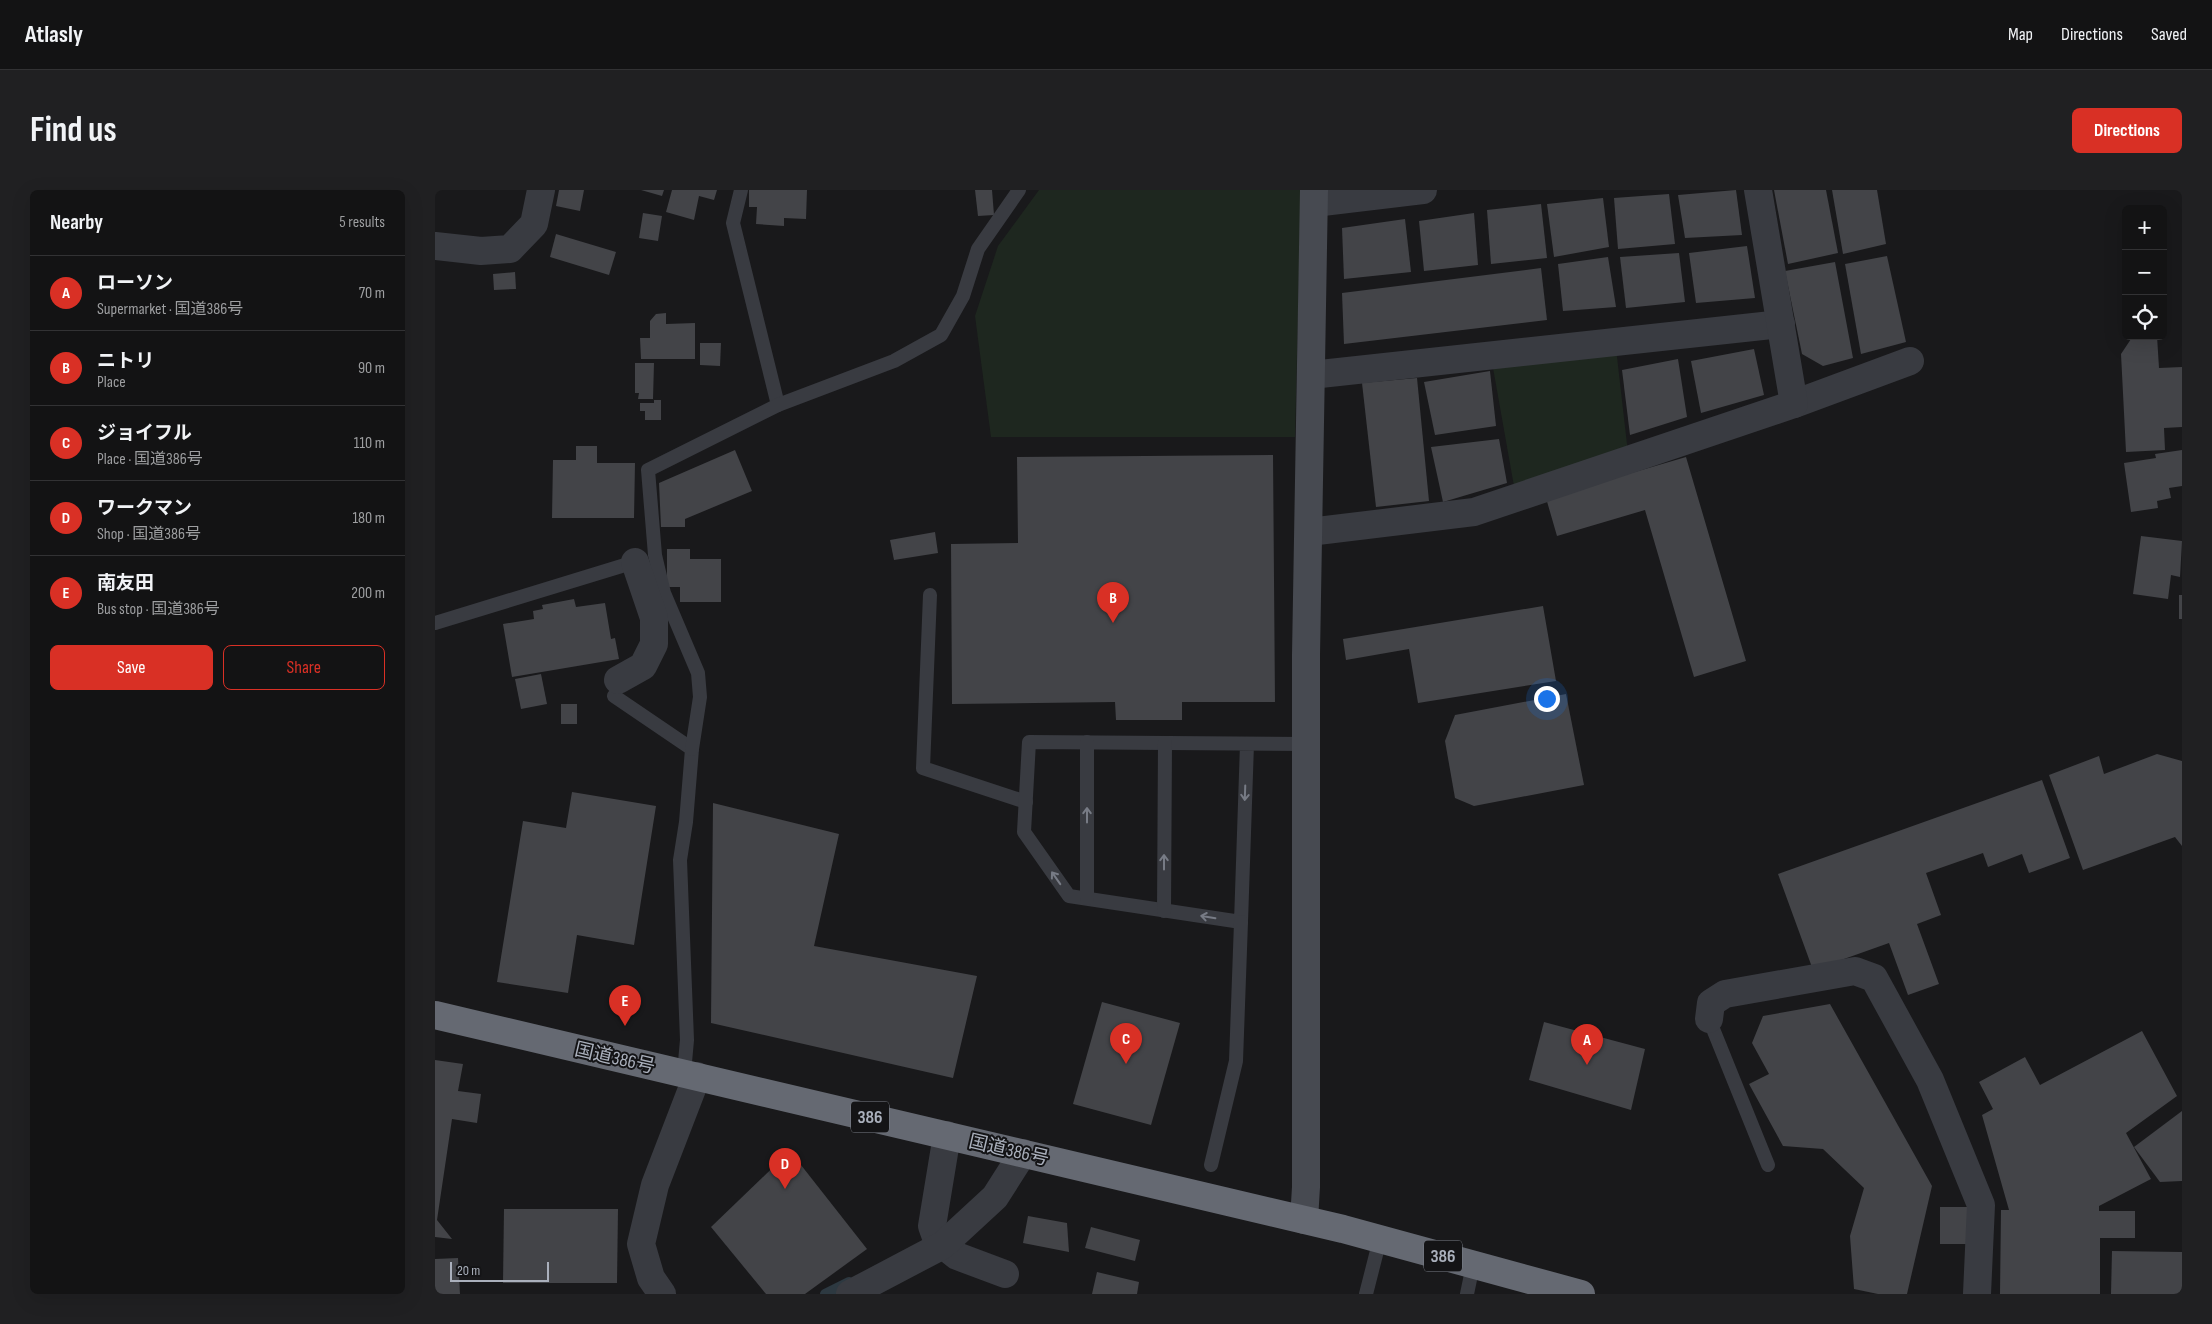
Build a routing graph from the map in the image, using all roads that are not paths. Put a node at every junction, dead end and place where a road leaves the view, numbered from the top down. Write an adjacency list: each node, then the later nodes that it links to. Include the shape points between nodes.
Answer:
1 (541, 190): 7 (street, via 534,224 509,248 481,251)
2 (741, 190): 12 (lane, via 733,223)
3 (1019, 190): 12 (lane, via 978,249 963,296 941,335 894,361)
4 (1423, 190): 6 (street)
5 (1758, 190): 8 (street)
6 (1314, 196): 10 (street)
7 (435, 246)
8 (1781, 324): 10 (street); 11 (street)
9 (1909, 361): 11 (street)
10 (1311, 375): 13 (street)
11 (1795, 404): 13 (street, via 1474,512)
12 (778, 405): 14 (lane, via 648,470)
13 (1309, 532): 21 (street)
14 (645, 559): 16 (lane); 17 (street, via 655,618 655,644 643,666); 22 (lane, via 664,593 698,673 701,697)
15 (930, 595): 23 (lane, via 923,768)
16 (435, 623)
17 (616, 688): 22 (lane)
18 (1087, 742): 19 (lane); 23 (lane, via 1029,742); 24 (lane, one-way to 18)
19 (1165, 743): 20 (lane); 25 (lane, one-way to 19)
20 (1247, 744): 21 (lane); 26 (lane, one-way to 26)
21 (1306, 744): 34 (street)
22 (692, 749): 29 (lane, via 680,860)
23 (1026, 802): 24 (lane, one-way to 23, via 1069,896 1024,832)
24 (1087, 898): 25 (lane)
25 (1164, 910): 26 (lane, one-way to 25)
26 (1241, 922): 32 (lane, via 1235,1061)
27 (435, 1015): 29 (highway, 国道386号 / 386)
28 (1709, 1018): 33 (lane); 44 (street, via 1711,1003 1725,994 1855,971 1874,978 1930,1080 1981,1205)
29 (690, 1074): 30 (highway, 国道386号 / 386); 39 (street, via 655,1184 641,1244 651,1278)
30 (947, 1135): 31 (highway, 国道386号 / 386); 35 (street)
31 (1023, 1153): 34 (highway, 国道386号 / 386); 35 (street, via 995,1197)
32 (1211, 1165)
33 (1768, 1165)
34 (1304, 1220): 36 (highway, 国道386号 / 386)
35 (937, 1237): 38 (street, via 957,1256); 40 (street)
36 (1381, 1239): 37 (highway, 国道386号 / 386); 41 (lane)
37 (1473, 1264): 42 (lane); 43 (highway, 国道386号 / 386)
38 (1005, 1274)
39 (662, 1294)
40 (850, 1294)
41 (1366, 1294)
42 (1467, 1294)
43 (1581, 1294)
44 (1977, 1294)

